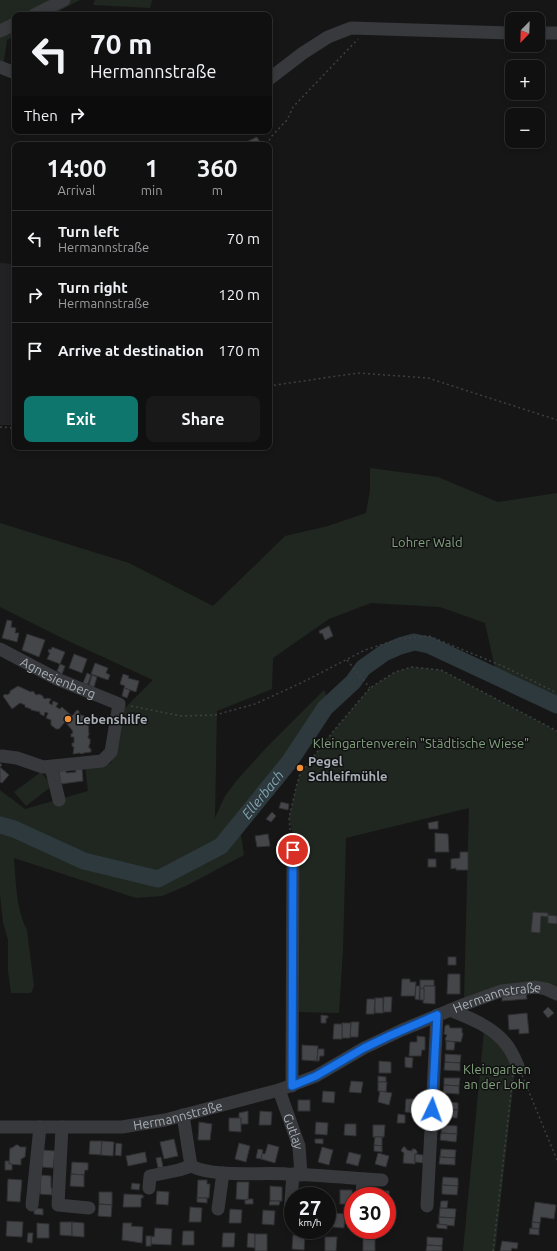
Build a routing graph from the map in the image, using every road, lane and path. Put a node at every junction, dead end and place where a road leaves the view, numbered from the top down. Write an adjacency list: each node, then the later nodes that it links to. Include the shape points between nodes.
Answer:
1 (64, 0): 2 (street)
2 (40, 12)
3 (12, 25): 5 (street)
4 (362, 28): 6 (street); 11 (street, via 351,28 328,37); 12 (path, via 358,39 293,107 287,120)
5 (0, 31)
6 (505, 33)
7 (545, 33): 8 (street)
8 (557, 33)
9 (0, 66): 10 (street)
10 (12, 72)
11 (272, 77)
12 (269, 142)
13 (272, 386): 14 (path, via 358,373 428,378)
14 (557, 420)
15 (0, 428): 16 (path)
16 (12, 428)
17 (0, 649): 21 (street, Agnesienberg, via 57,679)
18 (347, 660): 19 (path); 20 (path, via 365,650 399,639 429,636 505,667); 21 (path, via 255,704 216,715 181,716)
19 (370, 688): 22 (path, via 395,672 412,666 441,670); 26 (path, via 300,774 289,818)
20 (557, 693)
21 (119, 704): 24 (street, via 108,757 102,761)
22 (557, 732)
23 (2, 756): 24 (street)
24 (50, 767): 25 (street)
25 (58, 800)
26 (293, 850): 31 (street)
27 (557, 994): 28 (street, Hermannstraße, via 536,987 501,990)
28 (450, 1010): 29 (street, Hermannstraße); 30 (street, via 495,1032 507,1045)
29 (437, 1015): 31 (street, Hermannstraße, via 370,1045 316,1076); 47 (street, Hermannstraße)
30 (518, 1066): 37 (path); 50 (path, via 514,1069)
31 (292, 1086): 32 (street, Hermannstraße)
32 (279, 1090): 33 (street, Hermannstraße); 40 (street, Gutlay, via 299,1146)
33 (183, 1115): 36 (street, Hermannstraße, via 122,1127); 38 (street)
34 (0, 1127): 35 (street, Hermannstraße)
35 (40, 1127): 36 (street, Hermannstraße); 46 (street)
36 (62, 1127): 48 (street, via 58,1205)
37 (557, 1160)
38 (191, 1166): 39 (street, via 200,1170); 45 (street, via 150,1176)
39 (223, 1172): 40 (street); 49 (street)
40 (297, 1174): 41 (street); 43 (street, Gutlay)
41 (364, 1179): 42 (street); 44 (street)
42 (382, 1180)
43 (295, 1187)
44 (363, 1187)
45 (149, 1188)
46 (32, 1205)
47 (427, 1206)
48 (89, 1208)
49 (218, 1210)
50 (494, 1251)

